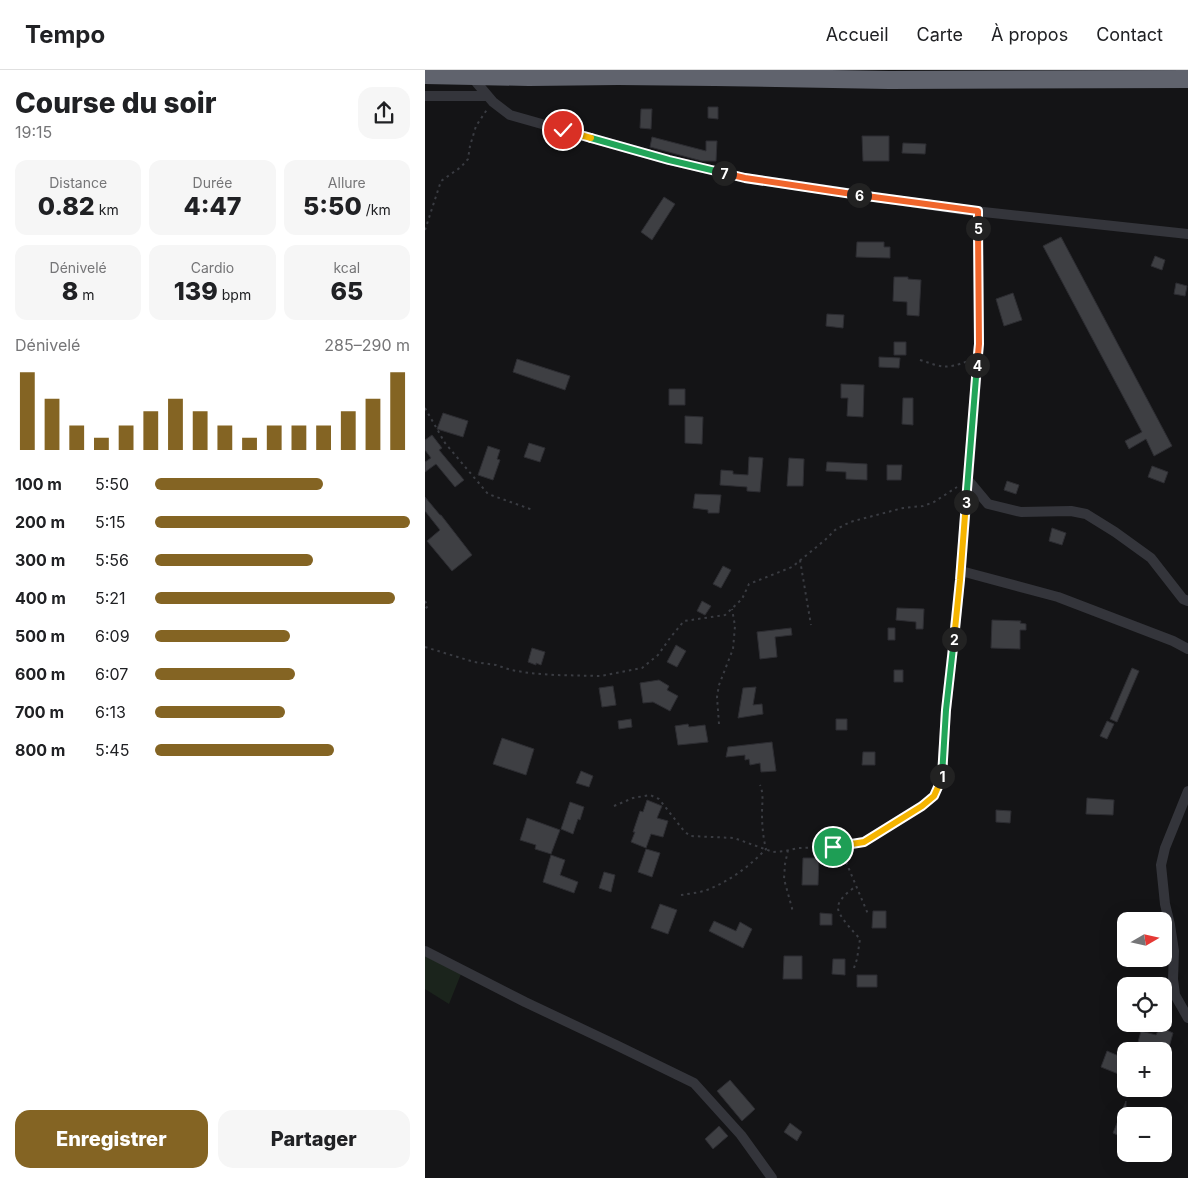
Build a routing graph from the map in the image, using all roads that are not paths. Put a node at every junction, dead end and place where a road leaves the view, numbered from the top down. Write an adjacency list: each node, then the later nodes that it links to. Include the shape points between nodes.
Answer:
1 (531, 74): 3 (highway); 4 (highway, via 889,80)
2 (425, 75): 3 (highway)
3 (471, 76): 6 (street)
4 (1188, 79)
5 (425, 96): 6 (street)
6 (490, 99): 7 (street, via 510,115 745,178)
7 (978, 211): 8 (street); 9 (street, via 978,353)
8 (1188, 234)
9 (968, 480): 10 (street); 11 (street, via 987,504 1021,512 1071,511 1086,514 1151,558)
10 (961, 571): 12 (street, via 1058,597); 13 (street)
11 (1188, 601)
12 (1188, 649)
13 (942, 778)
14 (1188, 791): 16 (street, via 1161,865 1174,951 1175,995)
15 (425, 951): 17 (street, via 693,1083 741,1135)
16 (1188, 1018)
17 (773, 1178)

